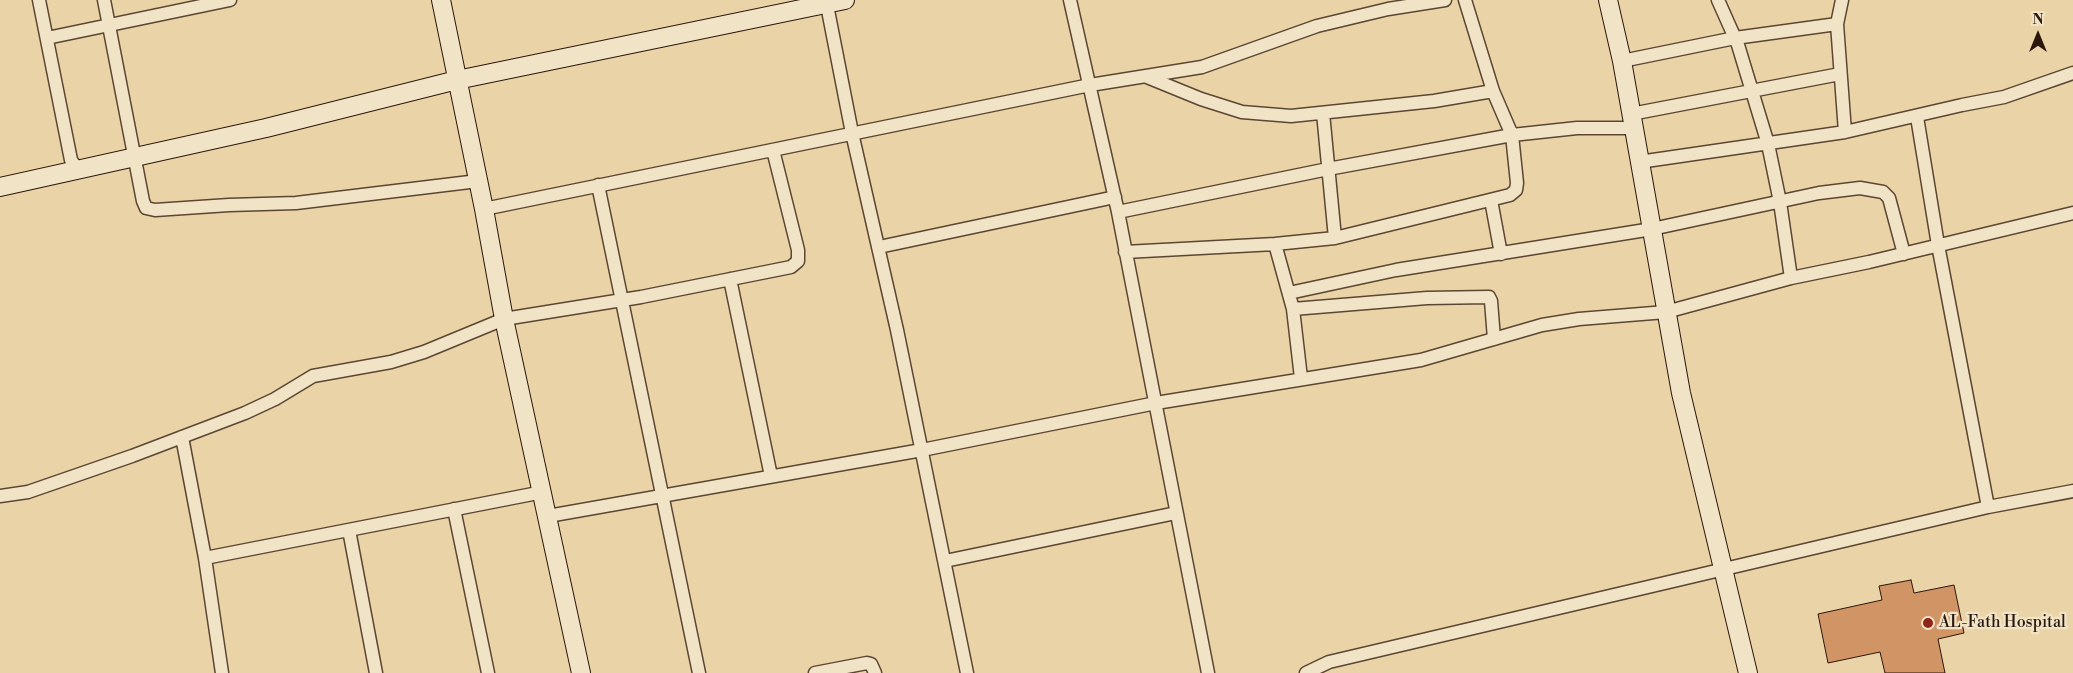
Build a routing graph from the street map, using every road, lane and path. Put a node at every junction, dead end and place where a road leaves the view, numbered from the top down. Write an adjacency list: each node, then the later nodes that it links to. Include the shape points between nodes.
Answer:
1 (38, 0): 15 (street)
2 (104, 0): 14 (street)
3 (441, 0): 21 (street)
4 (844, 0): 12 (street)
5 (1070, 0): 22 (street)
6 (1445, 0): 20 (street, via 1388,9 1317,26 1210,65)
7 (1465, 0): 23 (street)
8 (1608, 0): 17 (street)
9 (1718, 0): 16 (street)
10 (1842, 0): 13 (street)
11 (222, 1): 14 (street)
12 (827, 2): 21 (street); 29 (street)
13 (1836, 24): 16 (street); 19 (street)
14 (108, 25): 15 (street); 33 (street)
15 (47, 38): 35 (street, via 70,160 76,167)
16 (1735, 38): 17 (street); 24 (street)
17 (1622, 61): 27 (street)
18 (2073, 73): 26 (street, via 2004,97)
19 (1840, 74): 24 (street); 28 (street)
20 (1145, 76): 22 (street); 25 (street, via 1201,100 1242,112 1291,116)
21 (457, 80): 33 (street, via 266,128); 37 (street)
22 (1090, 85): 29 (street); 40 (street)
23 (1493, 91): 25 (street); 30 (street)
24 (1752, 92): 27 (street); 31 (street)
25 (1322, 113): 36 (street)
26 (1917, 117): 28 (street); 49 (street)
27 (1633, 121): 30 (street); 34 (street)
28 (1845, 132): 31 (street)
29 (852, 133): 32 (street); 50 (street)
30 (1512, 135): 36 (street); 41 (street, via 1518,183 1516,190)
31 (1768, 144): 34 (street); 42 (street)
32 (773, 150): 38 (street); 55 (street, via 798,261 790,268)
33 (135, 156): 35 (street); 37 (street, via 143,201 146,208 154,210 296,204)
34 (1639, 162): 46 (street)
35 (84, 169): 39 (street)
36 (1328, 169): 44 (street); 47 (street)
37 (478, 181): 43 (street)
38 (598, 185): 43 (street); 57 (street)
39 (0, 187)
40 (1115, 197): 44 (street); 50 (street)
41 (1491, 200): 47 (street); 52 (street)
42 (1780, 202): 46 (street); 53 (street, via 1838,190 1860,188 1883,192 1889,198); 54 (street)
43 (484, 209): 60 (street)
44 (1118, 212): 51 (street)
45 (2073, 213): 49 (street)
46 (1652, 229): 52 (street); 59 (street)
47 (1335, 238): 48 (street)
48 (1275, 244): 51 (street); 56 (street)
49 (1938, 246): 53 (street); 71 (street)
50 (879, 247): 65 (street)
51 (1125, 252): 63 (street)
52 (1502, 254): 56 (street, via 1396,270)
53 (1904, 254): 54 (street)
54 (1791, 278): 59 (street)
55 (730, 279): 57 (street); 66 (street)
56 (1288, 293): 58 (street)
57 (621, 300): 60 (street); 70 (street)
58 (1293, 309): 61 (street, via 1427,298 1489,297); 62 (street)
59 (1666, 312): 61 (street, via 1542,324); 78 (street, via 1681,394)
60 (504, 319): 64 (street, via 391,362 313,376 245,413); 68 (street)
61 (1494, 339): 62 (street, via 1421,360)
62 (1301, 378): 63 (street)
63 (1156, 403): 65 (street); 73 (street)
64 (182, 437): 69 (street, via 28,492); 76 (street)
65 (922, 450): 66 (street); 77 (street)
66 (771, 476): 70 (street)
67 (2073, 491): 71 (street)
68 (543, 492): 72 (street); 74 (street)
69 (0, 496)
70 (662, 496): 74 (street); 84 (street)
71 (1988, 507): 78 (street)
72 (454, 509): 75 (street); 82 (street)
73 (1176, 513): 77 (street); 88 (street)
74 (548, 516): 83 (street)
75 (349, 530): 76 (street); 81 (street)
76 (205, 558): 80 (street)
77 (945, 562): 87 (street)
78 (1722, 569): 79 (street); 90 (street)
79 (1330, 668): 89 (street)
80 (222, 673)
81 (376, 673)
82 (488, 673)
83 (581, 673)
84 (699, 673)
85 (815, 673): 86 (street, via 867,663)
86 (875, 673)
87 (967, 673)
88 (1208, 673)
89 (1306, 673)
90 (1748, 673)

